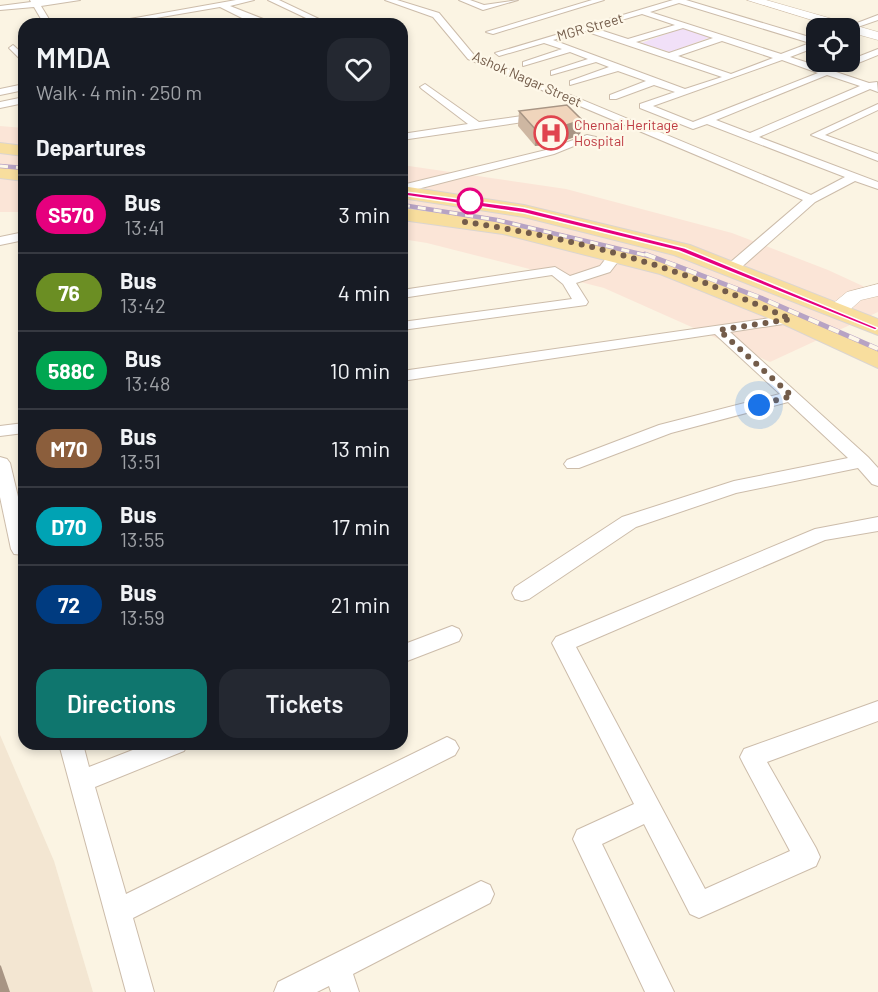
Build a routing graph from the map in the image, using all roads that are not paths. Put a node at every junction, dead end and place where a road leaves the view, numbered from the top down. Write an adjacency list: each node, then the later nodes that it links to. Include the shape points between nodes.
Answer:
1 (76, 0): 11 (street)
2 (250, 0): 13 (street)
3 (272, 0): 24 (street)
4 (389, 0): 17 (street)
5 (462, 0): 14 (street)
6 (513, 0): 16 (street)
7 (578, 0): 12 (street)
8 (600, 0): 12 (street)
9 (753, 0): 25 (street)
10 (680, 1): 18 (street, MGR Street); 37 (street)
11 (36, 2): 15 (street); 21 (street)
12 (588, 3): 19 (street); 26 (street)
13 (222, 4): 22 (street); 23 (street)
14 (471, 4): 16 (street); 17 (street)
15 (0, 8)
16 (483, 8): 26 (street)
17 (445, 12): 86 (street, Ashok Nagar Street, via 471,57)
18 (643, 12): 19 (street, MGR Street); 29 (street)
19 (627, 16): 31 (street, MGR Street)
20 (878, 17): 27 (street)
21 (45, 18)
22 (141, 18)
23 (251, 18)
24 (313, 18)
25 (815, 18)
26 (522, 22): 33 (street)
27 (865, 22): 28 (street); 30 (street)
28 (860, 24)
29 (684, 25): 35 (street); 38 (street)
30 (878, 25)
31 (586, 28): 36 (street, MGR Street); 38 (street)
32 (860, 31): 34 (street)
33 (490, 32)
34 (878, 36)
35 (724, 37): 45 (street); 46 (street)
36 (545, 40): 41 (street); 44 (street, MGR Street)
37 (806, 40)
38 (628, 42): 45 (street)
39 (806, 47): 46 (street)
40 (13, 48): 43 (street)
41 (571, 49): 47 (street); 49 (street)
42 (878, 52): 48 (street)
43 (18, 53)
44 (499, 53)
45 (669, 56): 54 (street)
46 (778, 57): 50 (street); 54 (street)
47 (597, 59): 51 (street); 53 (street)
48 (860, 59)
49 (526, 64)
50 (806, 66)
51 (619, 67): 55 (street); 56 (street)
52 (827, 72): 57 (street); 67 (street)
53 (554, 73)
54 (730, 77): 61 (street)
55 (655, 81): 61 (street); 63 (street)
56 (573, 83)
57 (875, 86): 62 (street)
58 (425, 87): 70 (street)
59 (18, 90): 60 (street)
60 (0, 92)
61 (683, 92): 69 (street, via 644,106 693,126)
62 (845, 96): 66 (street); 71 (street)
63 (613, 97)
64 (18, 101): 65 (street)
65 (0, 105)
66 (877, 107): 79 (street, via 816,135)
67 (748, 113): 69 (street); 71 (street)
68 (551, 115): 70 (street)
69 (708, 121): 74 (street)
70 (475, 124): 72 (street)
71 (779, 125): 74 (street)
72 (408, 135)
73 (591, 137): 84 (street, via 550,152)
74 (750, 137): 79 (street)
75 (878, 147): 79 (street)
76 (0, 148): 77 (main road)
77 (18, 150)
78 (878, 158): 79 (street)
79 (849, 161): 82 (street)
80 (0, 172): 81 (main road)
81 (18, 174)
82 (855, 177): 83 (street); 86 (street)
83 (878, 186)
84 (408, 189)
85 (408, 192): 91 (main road, via 524,211 682,249)
86 (811, 199): 91 (street)
87 (408, 215): 90 (main road, via 503,228)
88 (18, 238): 89 (street)
89 (0, 242)
90 (616, 255): 92 (street, via 605,269); 96 (main road, via 668,269)
91 (731, 269): 95 (main road)
92 (568, 281): 94 (street, via 555,271); 97 (street, via 581,302)
93 (878, 290): 95 (street, via 854,296)
94 (408, 293)
95 (836, 310): 98 (main road)
96 (791, 319): 99 (street); 100 (main road)
97 (408, 325)
98 (878, 328)
99 (719, 330): 101 (street); 102 (street)
100 (878, 360)
101 (408, 375)
102 (792, 396): 105 (street); 107 (street, via 665,429)
103 (18, 429): 104 (street)
104 (0, 431)
105 (862, 461): 108 (street); 111 (street, via 734,487 629,522)
106 (1, 464): 110 (street)
107 (573, 464)
108 (878, 480)
109 (878, 524): 119 (street, via 822,534 562,643)
110 (18, 533)
111 (522, 593)
112 (452, 635): 113 (street)
113 (408, 652)
114 (878, 711): 119 (street, via 752,757 807,857 699,904)
115 (447, 748): 121 (street)
116 (73, 750): 118 (street)
117 (160, 750): 118 (street)
118 (83, 780): 121 (street)
119 (648, 810): 125 (street, via 586,839)
120 (481, 894): 122 (street)
121 (117, 912): 123 (street)
122 (340, 979): 124 (street)
123 (140, 992)
124 (288, 992)
125 (660, 992)

